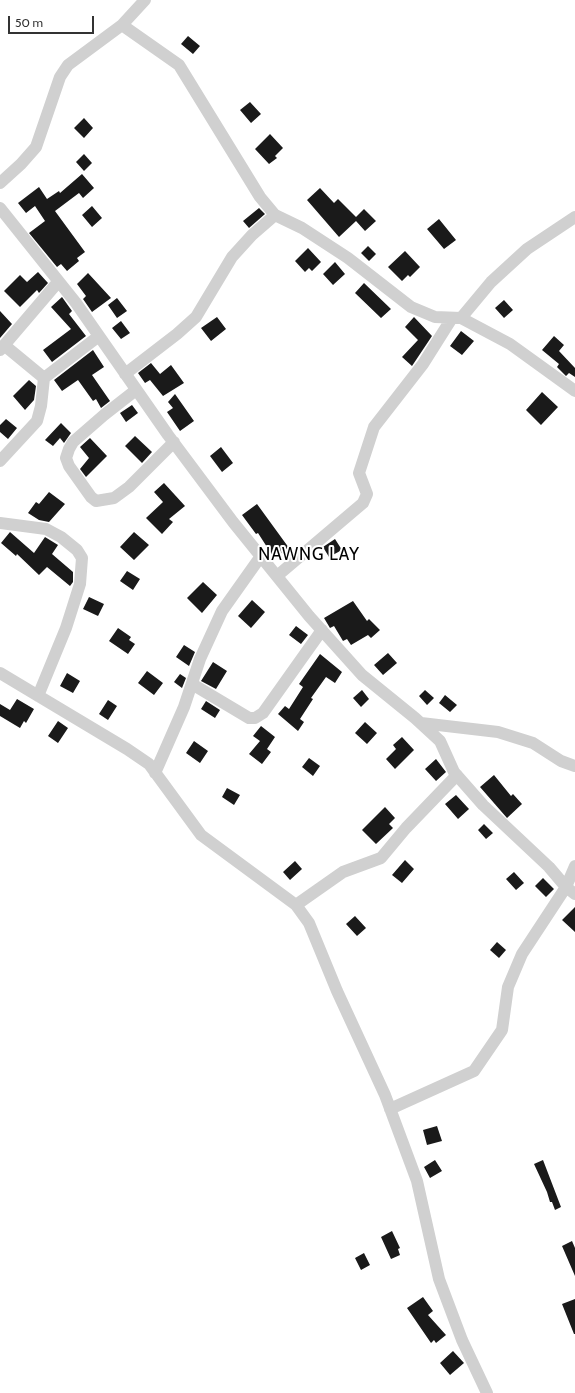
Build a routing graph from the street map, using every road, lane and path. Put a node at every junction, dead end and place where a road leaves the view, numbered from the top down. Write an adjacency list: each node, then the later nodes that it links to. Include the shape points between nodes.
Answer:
1 (145, 0): 2 (street)
2 (122, 24): 3 (street, via 68,65 60,77 36,147); 5 (street, via 179,65 260,197)
3 (0, 183)
4 (0, 208): 7 (street)
5 (275, 215): 8 (street, via 302,228 348,258 412,307 435,317); 11 (street, via 232,257 196,317)
6 (575, 217): 8 (street, via 527,249)
7 (58, 282): 9 (street); 10 (street)
8 (456, 318): 14 (street, via 510,344); 19 (street, via 374,427 359,473 367,494 363,503)
9 (99, 336): 11 (street); 12 (street)
10 (2, 348): 12 (street)
11 (125, 374): 13 (street)
12 (44, 378): 16 (street, via 37,421)
13 (136, 390): 15 (street); 15 (street, via 73,442 69,449 66,458 69,466 91,497 96,501 114,498 130,486)
14 (575, 391)
15 (174, 442): 18 (street)
16 (0, 461)
17 (0, 523): 23 (street, via 46,529 62,537 82,558 80,584 66,628)
18 (261, 556): 19 (street); 22 (street, via 222,612 200,659)
19 (277, 576): 20 (street)
20 (322, 630): 22 (street, via 267,707 255,718 249,718); 24 (street, via 362,675)
21 (0, 673): 23 (street)
22 (192, 684): 26 (street)
23 (38, 696): 26 (street, via 127,749 149,764)
24 (421, 723): 25 (street, via 498,732 534,743); 27 (street, via 440,741)
25 (575, 766)
26 (154, 773): 30 (street, via 201,835)
27 (457, 775): 29 (street, via 483,805 549,867); 30 (street, via 381,858 343,872)
28 (575, 866): 29 (street)
29 (570, 891): 31 (street, via 522,954 508,987 502,1030 474,1071)
30 (296, 905): 31 (street, via 309,923)
31 (390, 1109): 32 (street, via 417,1181 439,1279 462,1340)
32 (487, 1393)

